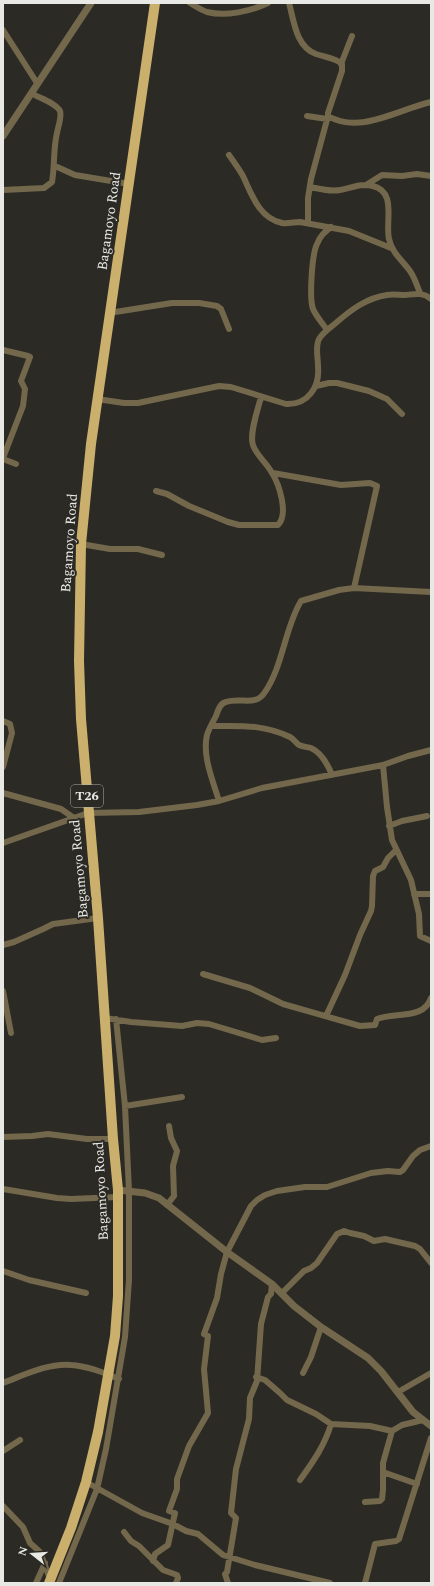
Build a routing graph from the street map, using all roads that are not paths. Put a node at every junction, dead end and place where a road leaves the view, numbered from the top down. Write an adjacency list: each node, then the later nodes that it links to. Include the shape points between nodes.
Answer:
1 (91, 3): 9 (street)
2 (155, 3): 18 (highway, Bagamoyo Road / T26)
3 (190, 3): 4 (street, via 208,12 235,13)
4 (268, 3)
5 (289, 3): 8 (street, via 302,44 314,54)
6 (3, 30): 9 (street)
7 (352, 36): 8 (street)
8 (342, 64): 13 (street)
9 (37, 83): 10 (street)
10 (31, 94): 14 (street); 16 (street, via 53,105 60,112 55,140)
11 (431, 102): 13 (street, via 374,120 345,122)
12 (307, 116): 13 (street)
13 (328, 118): 20 (street)
14 (3, 136)
15 (229, 155): 22 (street, via 242,175 252,198 266,216 283,223)
16 (55, 166): 18 (street, via 75,175); 21 (street, via 52,182 47,187)
17 (431, 176): 19 (street, via 382,175)
18 (129, 184): 27 (highway, Bagamoyo Road / T26)
19 (366, 185): 20 (street, via 337,191); 24 (street, via 380,188 386,194)
20 (310, 187): 22 (street)
21 (3, 190)
22 (308, 223): 23 (street)
23 (331, 227): 24 (street, via 349,231); 29 (street, via 316,244 311,295 313,309)
24 (391, 248): 25 (street, via 410,271)
25 (420, 293): 26 (street); 29 (street, via 387,295 371,299 357,306)
26 (431, 299)
27 (110, 313): 28 (street, via 172,303 199,303 221,308); 33 (highway, Bagamoyo Road / T26)
28 (229, 328)
29 (327, 330): 31 (street, via 317,346 319,367)
30 (3, 350): 35 (street, via 30,357 21,381 25,389 23,406)
31 (316, 386): 32 (street, via 304,401 292,404); 34 (street, via 337,383 369,391 387,399)
32 (261, 397): 33 (street, via 231,387 219,386 138,403); 37 (street, via 253,432 253,445)
33 (97, 399): 39 (highway, Bagamoyo Road / T26)
34 (402, 414)
35 (3, 458): 36 (street)
36 (16, 464)
37 (273, 473): 38 (street, via 284,508 278,525 239,525 228,522); 41 (street, via 341,485 370,482 377,486)
38 (156, 491)
39 (81, 544): 40 (street, via 110,549 138,549); 51 (highway, Bagamoyo Road / T26, via 79,661)
40 (162, 555)
41 (354, 588): 42 (street); 44 (street, via 301,601 271,682 263,696 255,701 231,700 223,703)
42 (431, 592)
43 (3, 721): 47 (street, via 10,724 12,733)
44 (211, 726): 48 (street, via 248,725 274,730 293,738 298,745 318,752); 50 (street, via 206,740 206,753)
45 (431, 750): 46 (street)
46 (382, 765): 48 (street); 54 (street)
47 (3, 767)
48 (332, 775): 50 (street, via 262,788)
49 (3, 793): 53 (street, via 61,809)
50 (219, 801): 51 (street, via 156,811)
51 (88, 813): 53 (street); 59 (highway, Bagamoyo Road / T26)
52 (427, 816): 54 (street)
53 (74, 818): 55 (street)
54 (389, 826): 56 (street)
55 (3, 843)
56 (396, 850): 57 (street, via 411,880); 65 (street, via 372,876 371,911)
57 (414, 894): 58 (street); 60 (street, via 419,914 420,936)
58 (431, 894)
59 (98, 918): 61 (street, via 52,924); 66 (highway, Bagamoyo Road / T26)
60 (431, 941)
61 (3, 945)
62 (203, 974): 65 (street, via 250,988 283,1004)
63 (3, 991): 68 (street)
64 (431, 998): 65 (street, via 426,1008 421,1011 382,1017 371,1026 360,1026)
65 (326, 1016)
66 (105, 1018): 67 (street); 74 (highway, Bagamoyo Road / T26)
67 (116, 1019): 69 (street, via 182,1026 209,1024 262,1040); 71 (street)
68 (11, 1033)
69 (276, 1038)
70 (182, 1097): 71 (street)
71 (125, 1106): 77 (street)
72 (169, 1126): 79 (street, via 177,1151 173,1166 174,1196)
73 (3, 1137): 74 (street, via 48,1134)
74 (113, 1139): 78 (highway, Bagamoyo Road / T26)
75 (431, 1146): 82 (street, via 420,1150 400,1172 378,1172 327,1187 285,1190 265,1195 251,1206)
76 (3, 1189): 78 (street, via 57,1198)
77 (129, 1191): 78 (street); 79 (street, via 159,1198); 81 (street)
78 (118, 1193): 80 (highway, Bagamoyo Road / T26)
79 (168, 1205): 82 (street)
80 (118, 1239): 81 (street); 91 (highway, Bagamoyo Road / T26, via 118,1296)
81 (129, 1239): 93 (street, via 127,1321)
82 (227, 1252): 85 (street); 110 (street, via 204,1334 208,1336 204,1369 208,1413 189,1446 177,1479 177,1489 169,1511 175,1513)
83 (431, 1263): 87 (street, via 415,1246 385,1239 374,1240 344,1231 337,1234 311,1268 304,1271)
84 (3, 1270): 86 (street, via 29,1280)
85 (272, 1284): 87 (street); 92 (street, via 261,1324)
86 (86, 1293)
87 (282, 1293): 88 (street)
88 (321, 1327): 89 (street); 95 (street, via 368,1358)
89 (303, 1373)
90 (431, 1373): 95 (street)
91 (109, 1375): 93 (street); 94 (street, via 84,1367 58,1365); 105 (highway, Bagamoyo Road / T26)
92 (256, 1377): 97 (street, via 265,1380 287,1400); 112 (street, via 257,1381 250,1398 245,1439 236,1469 231,1513 236,1518)
93 (119, 1379): 107 (street)
94 (3, 1383)
95 (398, 1392): 96 (street, via 413,1412)
96 (423, 1420): 98 (street); 99 (street)
97 (331, 1424): 99 (street); 104 (street, via 319,1453)
98 (431, 1426)
99 (392, 1430): 103 (street, via 384,1456)
100 (431, 1438): 106 (street)
101 (20, 1440): 102 (street)
102 (3, 1451)
103 (383, 1472): 106 (street); 108 (street, via 382,1499)
104 (300, 1480)
105 (86, 1482): 107 (street); 115 (highway, Bagamoyo Road / T26)
106 (417, 1484): 120 (street, via 399,1539 375,1544)
107 (97, 1489): 110 (street, via 142,1513); 115 (street, via 80,1532)
108 (365, 1502)
109 (3, 1506): 114 (street, via 23,1528)
110 (173, 1524): 112 (street, via 198,1534); 113 (street, via 168,1545 155,1554)
111 (124, 1532): 113 (street)
112 (230, 1558): 118 (street, via 225,1574); 119 (street)
113 (153, 1561): 117 (street, via 163,1570 177,1575)
114 (45, 1563): 115 (street); 116 (street)
115 (53, 1582)
116 (36, 1583)
117 (176, 1583)
118 (228, 1583)
119 (329, 1583)
120 (365, 1583)

